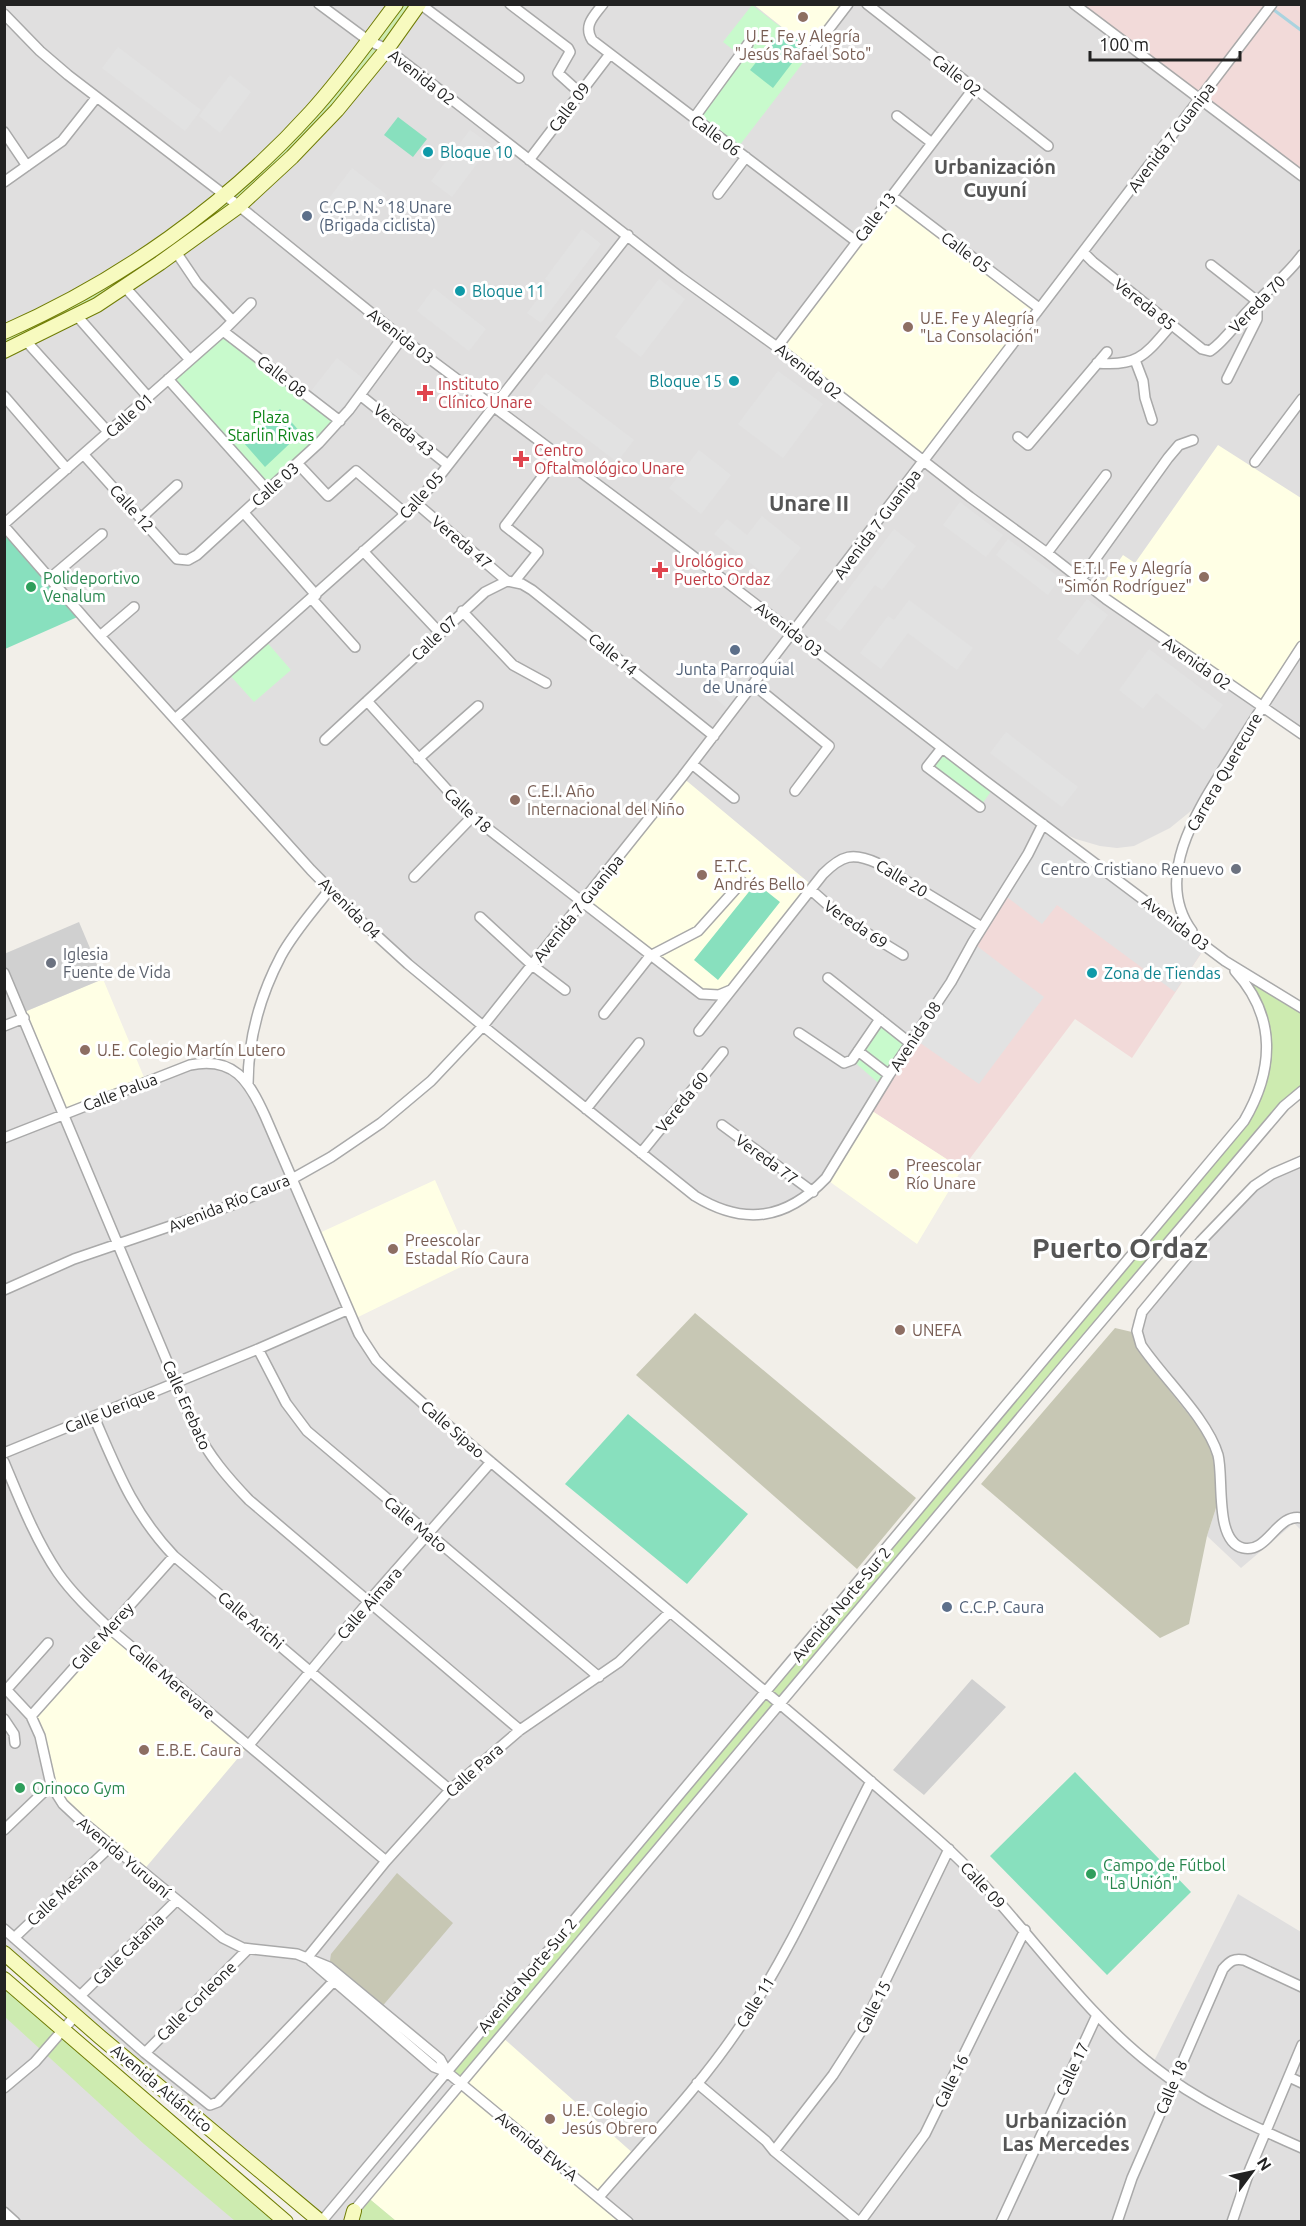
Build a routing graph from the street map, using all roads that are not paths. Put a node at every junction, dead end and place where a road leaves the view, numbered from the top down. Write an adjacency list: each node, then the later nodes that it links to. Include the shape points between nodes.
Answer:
1 (319, 4): 11 (street, Avenida 02)
2 (396, 4): 11 (street)
3 (420, 4): 13 (street); 16 (street)
4 (510, 4): 18 (street, via 568,48 570,52 558,72)
5 (603, 4): 15 (street, Calle 06, via 587,28 592,40)
6 (848, 4): 14 (street)
7 (867, 4): 17 (street, Calle 02)
8 (1074, 4): 20 (street)
9 (1272, 4): 20 (street, Avenida 7 Guanipa)
10 (4, 14): 19 (street, Avenida 03, via 51,61)
11 (369, 41): 13 (street, Avenida 02); 31 (street, via 311,112)
12 (748, 44): 22 (street)
13 (387, 49): 27 (street, Avenida 02); 34 (street, via 319,130)
14 (812, 51)
15 (610, 54): 18 (street, Calle 09); 22 (street, Calle 06)
16 (519, 78)
17 (974, 88): 24 (street, Calle 13); 25 (street, Calle 02)
18 (579, 92): 27 (street, Calle 09)
19 (96, 98): 28 (street, via 62,141); 31 (street, Avenida 03)
20 (1200, 98): 29 (street); 38 (street, Avenida 7 Guanipa)
21 (897, 116): 24 (street)
22 (694, 118): 26 (street, Calle 06)
23 (4, 132): 28 (street)
24 (932, 143): 33 (street, Calle 13)
25 (1048, 146)
26 (746, 157): 32 (street); 36 (street, Calle 06)
27 (529, 160): 35 (street, Avenida 02)
28 (27, 166): 30 (street)
29 (1302, 176)
30 (4, 182)
31 (223, 194): 34 (street, Avenida 03); 49 (street, via 190,224 141,258 55,308)
32 (718, 194)
33 (892, 196): 36 (street, Calle 13); 44 (street, Calle 05)
34 (239, 206): 37 (street); 50 (street, Avenida 03)
35 (628, 235): 52 (street, Avenida 02); 65 (street, Calle 05)
36 (857, 242): 52 (street, Calle 13)
37 (176, 252): 41 (street); 46 (street, via 197,283)
38 (1083, 252): 44 (street, Avenida 7 Guanipa); 47 (street, Vereda 85)
39 (1301, 257): 42 (street, Vereda 70)
40 (1211, 266): 42 (street)
41 (124, 286): 45 (street); 56 (street)
42 (1257, 301): 54 (street, Vereda 70); 60 (street, via 1257,319)
43 (250, 303): 46 (street, Calle 01)
44 (1039, 308): 73 (street, Avenida 7 Guanipa)
45 (77, 316): 51 (street); 63 (street)
46 (234, 321): 48 (street, Calle 01)
47 (1172, 324): 54 (street, Vereda 85, via 1202,349); 57 (street)
48 (223, 331): 56 (street, Calle 01); 66 (street, Calle 08)
49 (4, 332)
50 (402, 338): 61 (street, Calle 03); 65 (street, Avenida 03)
51 (26, 341): 53 (street); 68 (street)
52 (777, 347): 73 (street, Avenida 02)
53 (4, 351)
54 (1210, 351)
55 (1107, 352): 58 (street)
56 (190, 360): 59 (street, Calle 01)
57 (1135, 360): 58 (street, via 1124,364); 67 (street)
58 (1097, 363): 69 (street, via 1028,445)
59 (168, 379): 63 (street, Calle 01); 80 (street)
60 (1227, 379)
61 (360, 395): 66 (street, Calle 03); 76 (street, Vereda 43)
62 (4, 396): 77 (street)
63 (148, 397): 68 (street, Calle 01)
64 (1302, 399): 74 (street)
65 (495, 406): 72 (street, Avenida 03); 76 (street, Calle 05)
66 (340, 420): 75 (street, Calle 03)
67 (1152, 420)
68 (108, 433): 71 (street, Calle 01)
69 (1018, 437)
70 (1193, 440): 91 (street, via 1179,445 1168,458)
71 (84, 455): 77 (street, Calle 01); 84 (street, Calle 12)
72 (559, 455): 92 (street, via 505,526 538,552); 97 (street, Avenida 03)
73 (925, 461): 88 (street, Avenida 02); 97 (street, Avenida 7 Guanipa)
74 (1255, 462)
75 (298, 464): 80 (street, Calle 03); 83 (street, via 328,496 356,471)
76 (448, 465): 81 (street, Calle 05)
77 (67, 469): 85 (street, Calle 01)
78 (1106, 476): 88 (street)
79 (177, 485): 84 (street)
80 (268, 491): 82 (street, Calle 03)
81 (416, 503): 83 (street, Calle 05); 92 (street, Vereda 47)
82 (244, 513): 89 (street, Calle 03, via 197,555); 93 (street)
83 (406, 514): 87 (street, Calle 05)
84 (141, 518): 89 (street, Calle 12)
85 (4, 525): 90 (street, Avenida 04)
86 (102, 534): 90 (street)
87 (363, 552): 93 (street, Calle 05); 96 (street)
88 (1047, 553): 91 (street, Avenida 02)
89 (181, 561)
90 (49, 579): 98 (street, Avenida 04)
91 (1081, 579): 105 (street, Avenida 02)
92 (511, 581): 95 (street, Calle 07, via 492,587); 108 (street, Calle 14, via 539,595)
93 (314, 597): 100 (street); 106 (street, Calle 05)
94 (134, 607): 98 (street)
95 (462, 611): 96 (street, Calle 07); 101 (street, via 513,665)
96 (440, 633): 103 (street, Calle 07)
97 (794, 633): 102 (street, Avenida 7 Guanipa); 110 (street, Avenida 03)
98 (100, 636): 106 (street, Avenida 04)
99 (1302, 646): 105 (street, Carrera Querecure)
100 (355, 647)
101 (546, 683)
102 (754, 685): 108 (street, Avenida 7 Guanipa); 113 (street, via 829,746)
103 (367, 701): 109 (street, Calle 07); 111 (street, Calle 18)
104 (478, 706): 111 (street)
105 (1261, 708): 107 (street, Avenida 02); 125 (street, Carrera Querecure, via 1196,815 1180,857 1176,892 1179,910)
106 (175, 719): 120 (street, Avenida 04)
107 (1302, 734)
108 (714, 736): 112 (street, Avenida 7 Guanipa)
109 (325, 740)
110 (942, 748): 115 (street, via 927,768); 117 (street, Avenida 03)
111 (418, 759): 116 (street, Calle 18)
112 (692, 764): 114 (street); 122 (street, Avenida 7 Guanipa)
113 (795, 791)
114 (734, 798)
115 (980, 807)
116 (472, 817): 118 (street); 122 (street, Calle 18)
117 (1043, 824): 124 (street, Avenida 08); 125 (street, Avenida 03)
118 (414, 877)
119 (742, 882): 127 (street, via 698,931)
120 (330, 889): 139 (street, Avenida 04, via 392,950); 148 (street, via 274,970 254,1023)
121 (811, 890): 124 (street, Calle 20, via 836,862 854,855 865,857); 126 (street, Vereda 69, via 844,919); 133 (street, Calle 20)
122 (583, 903): 127 (street); 129 (street, Avenida 7 Guanipa)
123 (480, 917): 129 (street)
124 (982, 927): 143 (street, Avenida 08)
125 (1196, 938): 128 (street, Avenida 03)
126 (903, 955)
127 (650, 956): 133 (street, via 701,994 718,995); 135 (street)
128 (1225, 961): 134 (street, Avenida 03); 178 (street, Avenida Norte-Sur 2, via 1252,994 1266,1032 1267,1059 1261,1089 1244,1121)
129 (532, 966): 132 (street); 139 (street, Avenida 7 Guanipa)
130 (4, 973): 136 (street, Calle Erebato)
131 (828, 978): 137 (street)
132 (565, 990)
133 (731, 990): 140 (street, Calle 20)
134 (1302, 1008)
135 (604, 1014)
136 (24, 1018): 138 (street); 151 (street, Calle Erebato)
137 (879, 1019): 143 (street); 144 (street)
138 (4, 1026)
139 (483, 1026): 150 (street, Avenida 04); 156 (street, Avenida Río Caura, via 405,1104 358,1139)
140 (699, 1031)
141 (799, 1033): 144 (street, via 840,1062 852,1060)
142 (639, 1042): 150 (street)
143 (910, 1043): 147 (street, Avenida 08)
144 (858, 1051): 147 (street)
145 (723, 1052): 154 (street, Vereda 60)
146 (236, 1071): 148 (street, Calle Sipao); 151 (street, Calle Palua, via 207,1061 190,1065)
147 (890, 1075): 157 (street, Avenida 08, via 837,1162)
148 (248, 1084): 156 (street, Calle Sipao)
149 (1302, 1091): 179 (street, Avenida Norte-Sur 2, via 1284,1106)
150 (586, 1109): 154 (street, Avenida 04)
151 (63, 1114): 153 (street, Calle Palua); 159 (street, Calle Erebato)
152 (722, 1125): 157 (street, Vereda 77)
153 (4, 1138)
154 (641, 1153): 158 (street, Avenida 04, via 711,1206)
155 (1302, 1161): 168 (street, via 1272,1174 1246,1194 1142,1312 1137,1331 1141,1345 1215,1446 1223,1523 1233,1542 1241,1548 1256,1547 1288,1519)
156 (292, 1179): 159 (street, Avenida Río Caura, via 222,1209); 161 (street, Calle Sipao)
157 (813, 1192): 158 (street, Avenida 08, via 786,1209)
158 (757, 1215)
159 (118, 1244): 160 (street, Avenida Río Caura); 163 (street, Calle Erebato)
160 (4, 1290)
161 (347, 1310): 162 (street, Calle Uerique); 167 (street, Calle Sipao, via 376,1360)
162 (258, 1349): 163 (street, Calle Uerique); 169 (street, Calle Mato, via 286,1403 307,1431)
163 (176, 1383): 164 (street, Calle Uerique); 171 (street, Calle Erebato, via 206,1449 225,1474 249,1500)
164 (94, 1417): 165 (street, Calle Uerique); 170 (street, Calle Arichi, via 133,1504)
165 (4, 1453)
166 (4, 1462): 173 (street, Calle Merevare, via 58,1573)
167 (491, 1462): 169 (street, Calle Aimara); 172 (street, Calle Sipao)
168 (1302, 1518)
169 (429, 1534): 171 (street, Calle Aimara); 176 (street, Calle Mato)
170 (174, 1556): 173 (street, Calle Merey); 175 (street, Calle Arichi)
171 (369, 1601): 175 (street, Calle Aimara); 182 (street, Calle Erebato)
172 (670, 1612): 176 (street, Calle Para, via 639,1645); 178 (street, Calle Sipao)
173 (109, 1628): 180 (street, Calle Merey); 184 (street, Calle Merevare)
174 (48, 1643): 177 (street)
175 (311, 1671): 184 (street, Calle Aimara); 187 (street, Calle Arichi)
176 (599, 1677): 182 (street, Calle Para)
177 (6, 1688): 180 (street, Avenida Yuruaní)
178 (766, 1693): 179 (street, Calle Sipao); 208 (street, Avenida Norte-Sur 2)
179 (779, 1704): 185 (street, Calle 09); 213 (street, Avenida Norte-Sur 2)
180 (31, 1716): 186 (street, Avenida Yuruaní, via 40,1736)
181 (4, 1719): 183 (street)
182 (520, 1730): 187 (street, Calle Para)
183 (15, 1743)
184 (249, 1745): 191 (street, Calle Merevare)
185 (871, 1781): 190 (street, Calle 09); 211 (street, Calle 11, via 768,1981 739,2028)
186 (51, 1785): 188 (street); 189 (street, Avenida Yuruaní, via 63,1804)
187 (450, 1790): 191 (street, Calle Para)
188 (4, 1830)
189 (111, 1846): 192 (street, Avenida Yuruaní); 195 (street, Calle Mesina)
190 (949, 1850): 194 (street, Calle 09); 217 (street, Calle 15, via 860,2033)
191 (386, 1861): 198 (street, Calle Para)
192 (176, 1901): 196 (street, Avenida Yuruaní, via 223,1938); 202 (street, Calle Catania)
193 (4, 1929): 195 (street)
194 (1025, 1930): 203 (street, Calle 09); 225 (street, Calle 16, via 925,2134)
195 (14, 1938): 202 (street)
196 (248, 1949): 198 (street, Avenida Yuruaní); 207 (street, Calle Corleone)
197 (4, 1953): 204 (street, Avenida Atlántico)
198 (307, 1958): 200 (street); 208 (street, Avenida Yuruaní, via 329,1967 440,2060)
199 (4, 1979): 205 (street, Avenida Atlántico)
200 (333, 1982): 207 (street, via 214,2105 206,2103); 208 (street, via 434,2067)
201 (1302, 1987): 210 (street, Calle 18, via 1244,1960 1230,1961 1218,1978)
202 (80, 1996): 207 (street)
203 (1097, 2015): 210 (street, Calle 09); 226 (street, Calle 17)
204 (75, 2016): 205 (street); 223 (street, Avenida Atlántico)
205 (63, 2030): 214 (street, via 35,2062); 221 (street, Avenida Atlántico)
206 (1302, 2045): 209 (street)
207 (145, 2053)
208 (447, 2072): 213 (street, Avenida EW-A); 223 (street, Avenida Norte-Sur 2)
209 (1288, 2077): 212 (street); 215 (street)
210 (1173, 2081): 215 (street, Calle 09); 227 (street, Calle 18, via 1131,2178)
211 (697, 2083): 217 (street); 218 (street, Calle 11)
212 (1302, 2083)
213 (461, 2084): 218 (street, Avenida EW-A); 220 (street, Avenida Norte-Sur 2)
214 (4, 2088)
215 (1266, 2132): 216 (street, Calle 09); 228 (street)
216 (1302, 2148)
217 (774, 2151): 225 (street)
218 (599, 2197): 224 (street, Avenida EW-A)
219 (4, 2212): 222 (street)
220 (350, 2218)
221 (284, 2220)
222 (15, 2222)
223 (321, 2222)
224 (628, 2222)
225 (860, 2222)
226 (1001, 2222)
227 (1117, 2222)
228 (1232, 2222)

